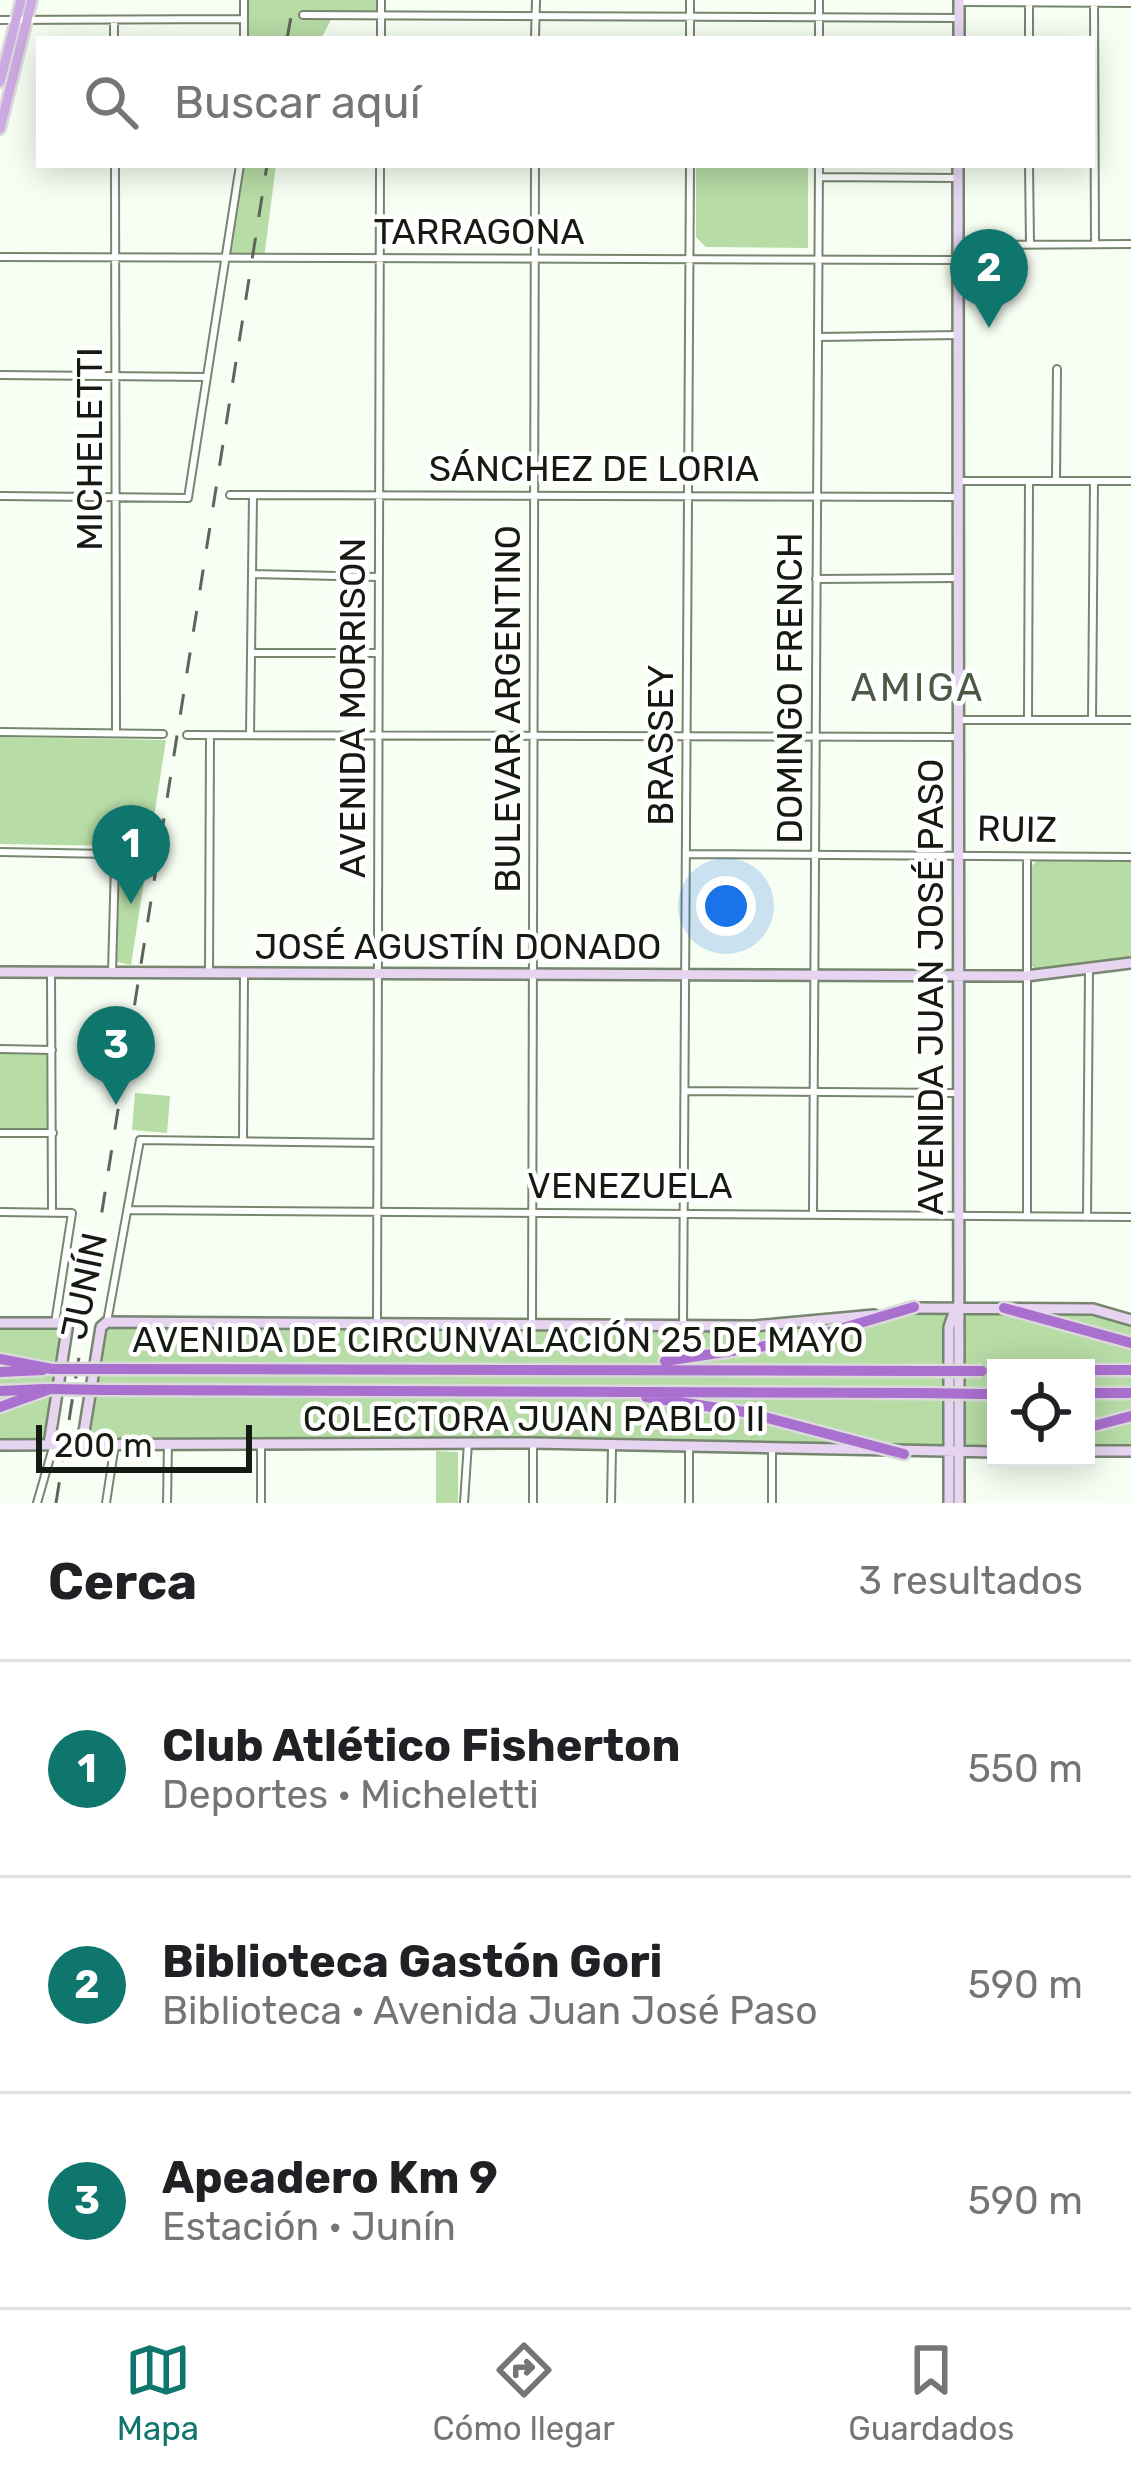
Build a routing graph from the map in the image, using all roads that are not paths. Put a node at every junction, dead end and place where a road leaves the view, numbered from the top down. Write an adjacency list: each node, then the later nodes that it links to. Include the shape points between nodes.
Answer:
1 (21, 0): 20 (main road)
2 (32, 0): 20 (main road)
3 (244, 0): 18 (street)
4 (381, 0): 13 (street)
5 (536, 0): 14 (street)
6 (690, 0): 15 (street)
7 (819, 0): 16 (street)
8 (959, 1): 9 (street); 17 (main road)
9 (1028, 2): 10 (street); 29 (street)
10 (1094, 3): 11 (street); 30 (street)
11 (1131, 3)
12 (303, 15): 13 (street)
13 (381, 16): 14 (street); 24 (street)
14 (536, 16): 15 (street); 25 (street)
15 (690, 16): 16 (street); 26 (street)
16 (819, 17): 17 (street); 27 (street)
17 (958, 18): 28 (main road)
18 (244, 19): 21 (street); 23 (street)
19 (0, 20): 20 (street)
20 (21, 20): 21 (street); 31 (main road); 32 (main road)
21 (114, 20): 22 (street)
22 (114, 36)
23 (244, 36)
24 (381, 36)
25 (536, 36)
26 (690, 36)
27 (819, 36)
28 (958, 36)
29 (1029, 36)
30 (1094, 36)
31 (0, 82)
32 (0, 129)
33 (115, 168): 48 (street, MICHELETTI)
34 (239, 168): 50 (street)
35 (380, 168): 51 (street, AVENIDA MORRISON)
36 (535, 168): 52 (street, BULEVAR ARGENTINO)
37 (690, 168): 53 (street, BRASSEY)
38 (819, 168): 42 (street, DOMINGO FRENCH)
39 (958, 168): 43 (main road, AVENIDA JUAN JOSÉ PASO)
40 (1029, 168): 44 (street)
41 (1095, 168): 45 (street)
42 (818, 177): 43 (street); 54 (street, DOMINGO FRENCH)
43 (958, 178): 47 (main road, AVENIDA JUAN JOSÉ PASO)
44 (1030, 244): 45 (street); 47 (street)
45 (1095, 244): 46 (street)
46 (1131, 244)
47 (958, 245): 55 (main road, AVENIDA JUAN JOSÉ PASO)
48 (115, 256): 49 (street, TARRAGONA); 50 (street, TARRAGONA); 60 (street, MICHELETTI)
49 (0, 257)
50 (224, 257): 51 (street, TARRAGONA); 61 (street)
51 (380, 258): 52 (street, TARRAGONA); 67 (street, AVENIDA MORRISON)
52 (535, 258): 53 (street, TARRAGONA); 70 (street, BULEVAR ARGENTINO)
53 (690, 259): 54 (street, TARRAGONA); 72 (street, BRASSEY)
54 (818, 259): 55 (street, TARRAGONA); 57 (street, DOMINGO FRENCH)
55 (959, 260): 56 (main road, AVENIDA JUAN JOSÉ PASO)
56 (959, 335): 57 (street); 62 (main road, AVENIDA JUAN JOSÉ PASO)
57 (818, 337): 73 (street, DOMINGO FRENCH)
58 (1057, 369): 64 (street)
59 (0, 375): 60 (street)
60 (115, 376): 61 (street); 74 (street, MICHELETTI)
61 (206, 377): 74 (street, via 188,498)
62 (958, 481): 63 (street); 75 (main road, AVENIDA JUAN JOSÉ PASO)
63 (1029, 481): 64 (street); 83 (street)
64 (1056, 481): 65 (street)
65 (1094, 481): 66 (street); 84 (street)
66 (1131, 481)
67 (380, 494): 69 (street, SÁNCHEZ DE LORIA); 70 (street, SÁNCHEZ DE LORIA); 77 (street, AVENIDA MORRISON)
68 (230, 495): 69 (street, SÁNCHEZ DE LORIA)
69 (253, 495): 76 (street)
70 (534, 495): 72 (street, SÁNCHEZ DE LORIA); 89 (street, BULEVAR ARGENTINO)
71 (0, 496): 74 (street)
72 (688, 496): 73 (street, SÁNCHEZ DE LORIA); 90 (street, BRASSEY)
73 (817, 496): 75 (street, SÁNCHEZ DE LORIA); 79 (street, DOMINGO FRENCH)
74 (116, 497): 87 (street, MICHELETTI)
75 (958, 497): 78 (main road, AVENIDA JUAN JOSÉ PASO)
76 (252, 574): 77 (street); 80 (street)
77 (379, 577): 81 (street, AVENIDA MORRISON)
78 (958, 578): 79 (street); 82 (main road, AVENIDA JUAN JOSÉ PASO)
79 (816, 579): 94 (street, DOMINGO FRENCH)
80 (251, 653): 81 (street); 92 (street)
81 (379, 653): 93 (street, AVENIDA MORRISON)
82 (958, 720): 83 (street); 96 (main road, AVENIDA JUAN JOSÉ PASO)
83 (1028, 720): 84 (street)
84 (1092, 720): 85 (street)
85 (1131, 720)
86 (0, 732): 87 (street)
87 (116, 733): 88 (street)
88 (163, 734)
89 (534, 734): 90 (street); 93 (street); 111 (street, BULEVAR ARGENTINO)
90 (687, 734): 94 (street); 98 (street, BRASSEY)
91 (187, 735): 95 (street)
92 (250, 735): 93 (street); 95 (street)
93 (379, 735): 110 (street, AVENIDA MORRISON)
94 (815, 735): 96 (street); 99 (street, DOMINGO FRENCH)
95 (210, 736): 107 (street)
96 (958, 736): 100 (main road, AVENIDA JUAN JOSÉ PASO)
97 (0, 852): 106 (street, via 110,854)
98 (686, 854): 99 (street, RUIZ); 112 (street, BRASSEY)
99 (814, 854): 100 (street, RUIZ); 113 (street, DOMINGO FRENCH)
100 (956, 854): 101 (street, RUIZ); 114 (main road, AVENIDA JUAN JOSÉ PASO)
101 (1027, 856): 102 (street, RUIZ); 115 (street)
102 (1131, 857)
103 (1131, 963): 104 (main road, JOSÉ AGUSTÍN DONADO)
104 (1089, 970): 115 (main road, JOSÉ AGUSTÍN DONADO); 134 (street)
105 (0, 972): 109 (main road, JOSÉ AGUSTÍN DONADO)
106 (112, 972): 107 (main road, JOSÉ AGUSTÍN DONADO); 109 (main road, JOSÉ AGUSTÍN DONADO)
107 (208, 972): 108 (main road, JOSÉ AGUSTÍN DONADO)
108 (244, 972): 110 (main road, JOSÉ AGUSTÍN DONADO); 123 (street)
109 (52, 973): 117 (street)
110 (378, 973): 111 (main road, JOSÉ AGUSTÍN DONADO); 124 (street, AVENIDA MORRISON)
111 (533, 974): 112 (main road, JOSÉ AGUSTÍN DONADO); 129 (street, BULEVAR ARGENTINO)
112 (686, 974): 113 (main road, JOSÉ AGUSTÍN DONADO); 118 (street, BRASSEY)
113 (815, 975): 114 (main road, JOSÉ AGUSTÍN DONADO); 119 (street, DOMINGO FRENCH)
114 (955, 975): 115 (main road, JOSÉ AGUSTÍN DONADO); 120 (main road, AVENIDA JUAN JOSÉ PASO)
115 (1026, 976): 133 (street)
116 (0, 1049): 117 (street)
117 (52, 1051): 122 (street)
118 (685, 1091): 119 (street); 130 (street, BRASSEY)
119 (813, 1092): 120 (street); 131 (street, DOMINGO FRENCH)
120 (957, 1093): 132 (main road, AVENIDA JUAN JOSÉ PASO)
121 (0, 1133): 122 (street)
122 (52, 1133): 128 (street)
123 (243, 1141): 124 (street); 125 (street, JUNÍN, via 140,1140)
124 (377, 1143): 126 (street, AVENIDA MORRISON)
125 (128, 1210): 126 (street, VENEZUELA); 140 (street, JUNÍN)
126 (377, 1210): 129 (street, VENEZUELA); 143 (street, AVENIDA MORRISON)
127 (0, 1212): 128 (street)
128 (52, 1212): 142 (street, via 72,1213)
129 (533, 1212): 130 (street, VENEZUELA); 144 (street, BULEVAR ARGENTINO)
130 (684, 1212): 131 (street, VENEZUELA); 145 (street, BRASSEY)
131 (813, 1212): 132 (street, VENEZUELA)
132 (957, 1216): 133 (street, VENEZUELA); 136 (main road, AVENIDA JUAN JOSÉ PASO)
133 (1027, 1216): 134 (street, VENEZUELA)
134 (1087, 1217): 135 (street, VENEZUELA)
135 (1131, 1217)
136 (956, 1305): 137 (main road); 138 (main road); 178 (main road, AVENIDA JUAN JOSÉ PASO)
137 (914, 1307): 145 (main road, via 804,1325); 148 (highway, via 748,1352)
138 (1004, 1308): 139 (main road, via 1093,1309); 146 (highway)
139 (1131, 1320)
140 (107, 1322): 143 (main road); 167 (main road, JUNÍN)
141 (0, 1323): 142 (main road)
142 (55, 1323): 166 (main road, via 68,1323)
143 (377, 1323): 144 (main road)
144 (532, 1324): 145 (main road)
145 (683, 1324)
146 (1131, 1343)
147 (0, 1359): 149 (highway)
148 (626, 1366): 149 (highway, AVENIDA DE CIRCUNVALACIÓN 25 DE MAYO, bridge); 152 (highway, AVENIDA DE CIRCUNVALACIÓN 25 DE MAYO, bridge)
149 (52, 1369): 153 (highway, AVENIDA DE CIRCUNVALACIÓN 25 DE MAYO)
150 (1095, 1370): 151 (highway)
151 (1131, 1370)
152 (987, 1371)
153 (0, 1372)
154 (50, 1389): 155 (highway, AVENIDA DE CIRCUNVALACIÓN 25 DE MAYO, bridge); 156 (highway, AVENIDA DE CIRCUNVALACIÓN 25 DE MAYO); 160 (highway)
155 (583, 1390): 159 (highway, AVENIDA DE CIRCUNVALACIÓN 25 DE MAYO, bridge); 177 (highway, via 745,1412)
156 (0, 1391)
157 (1095, 1393): 158 (highway)
158 (1131, 1393)
159 (987, 1394)
160 (0, 1407)
161 (1131, 1416): 162 (highway)
162 (1095, 1426)
163 (167, 1443): 168 (main road, COLECTORA JUAN PABLO II); 169 (main road, COLECTORA JUAN PABLO II); 181 (street)
164 (468, 1443): 165 (main road, COLECTORA JUAN PABLO II); 169 (main road, COLECTORA JUAN PABLO II); 183 (street)
165 (533, 1443): 171 (main road, COLECTORA JUAN PABLO II); 184 (street)
166 (51, 1444): 167 (main road, COLECTORA JUAN PABLO II); 170 (main road, COLECTORA JUAN PABLO II); 179 (street)
167 (82, 1444): 168 (main road, COLECTORA JUAN PABLO II)
168 (115, 1444): 180 (street)
169 (261, 1444): 182 (street)
170 (0, 1445)
171 (612, 1445): 172 (main road, COLECTORA JUAN PABLO II); 185 (street)
172 (689, 1445): 173 (main road, COLECTORA JUAN PABLO II); 186 (street)
173 (772, 1446): 177 (main road, COLECTORA JUAN PABLO II); 187 (street)
174 (1131, 1450): 175 (main road)
175 (1095, 1451)
176 (987, 1452): 178 (main road, COLECTORA JUAN PABLO II)
177 (904, 1454): 178 (main road, COLECTORA JUAN PABLO II)
178 (954, 1454): 188 (main road, AVENIDA JUAN JOSÉ PASO); 189 (main road, AVENIDA JUAN JOSÉ PASO)
179 (38, 1503)
180 (106, 1503)
181 (167, 1503)
182 (261, 1503)
183 (464, 1503)
184 (533, 1503)
185 (611, 1503)
186 (689, 1503)
187 (772, 1503)
188 (949, 1503)
189 (959, 1503)

